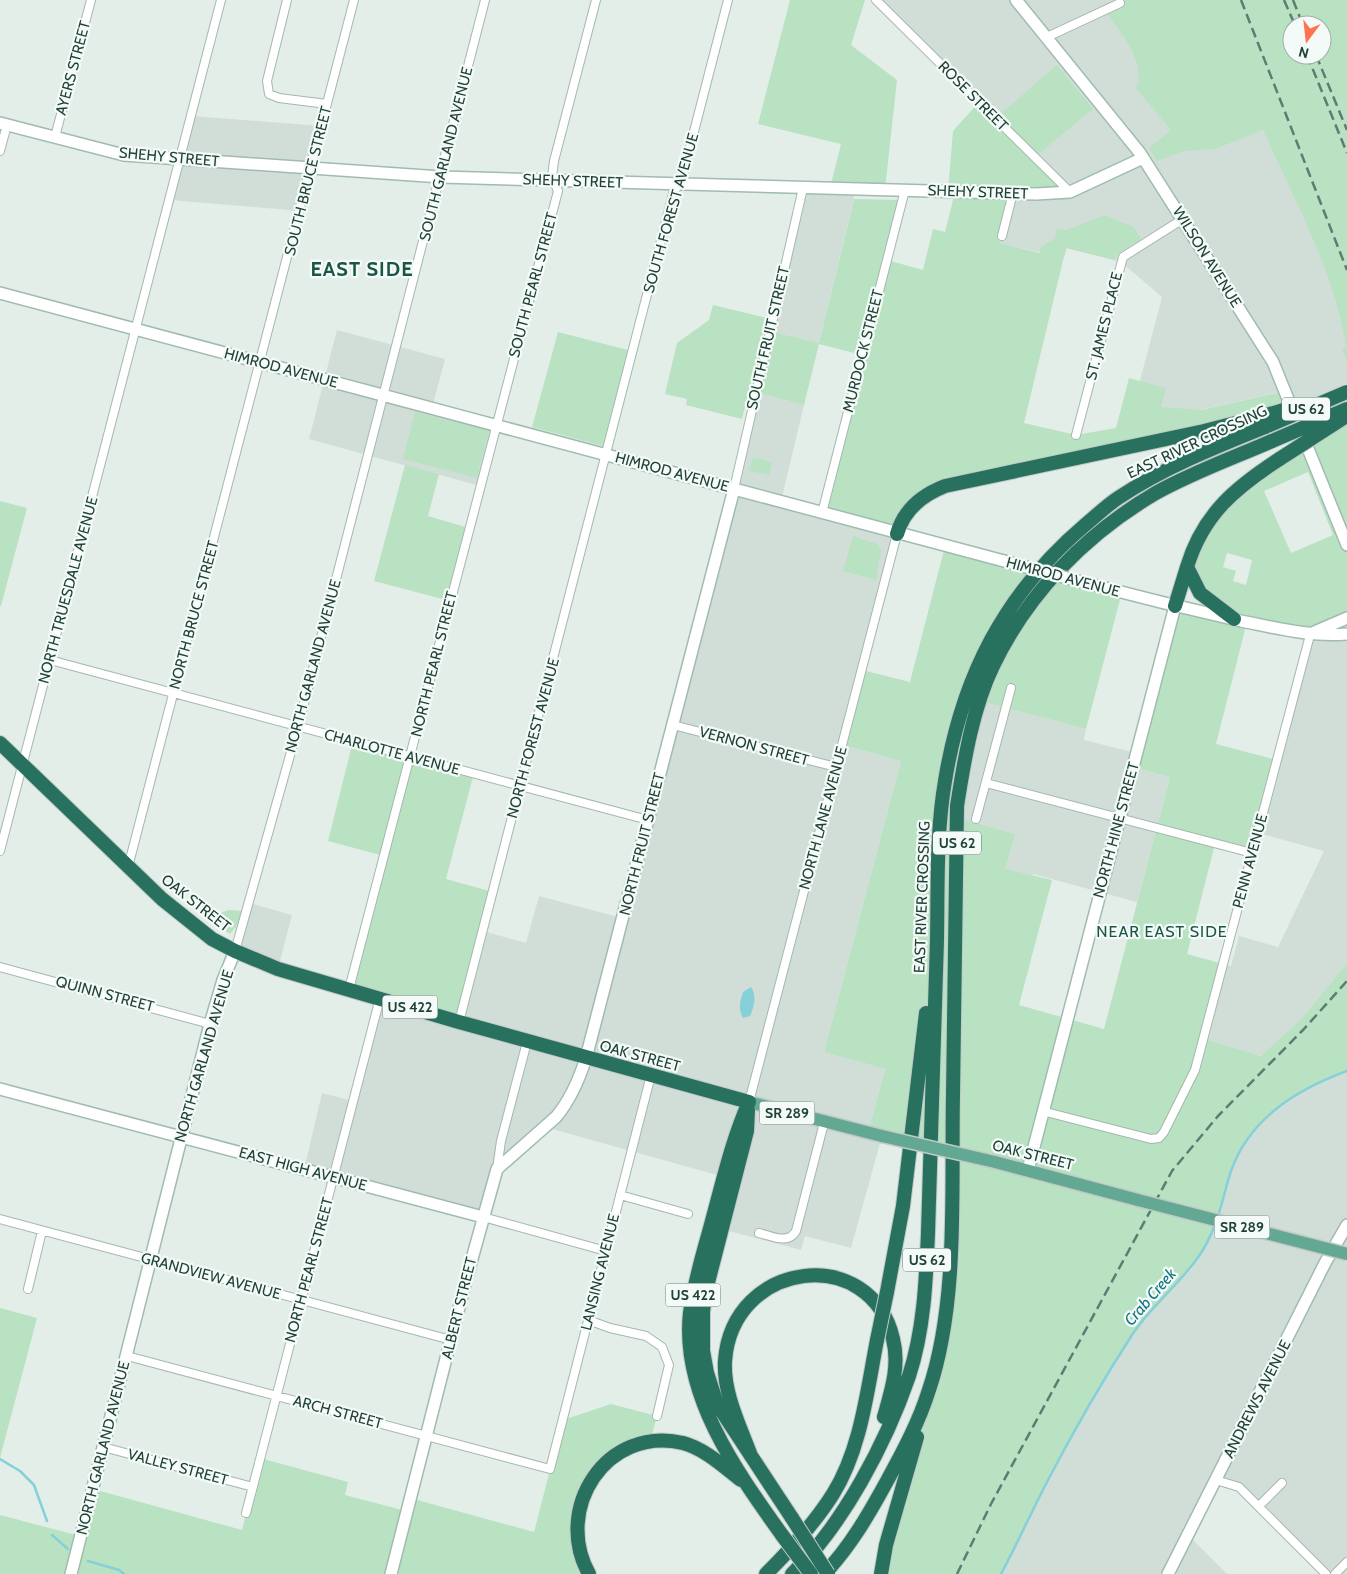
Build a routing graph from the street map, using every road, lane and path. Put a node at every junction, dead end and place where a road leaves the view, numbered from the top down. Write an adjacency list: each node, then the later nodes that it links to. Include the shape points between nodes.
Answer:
1 (91, 0): 14 (street, AYERS STREET)
2 (221, 0): 17 (street, NORTH TRUESDALE AVENUE)
3 (287, 0): 12 (street, via 267,81 269,94)
4 (354, 0): 12 (street, SOUTH BRUCE STREET)
5 (485, 0): 19 (street, SOUTH GARLAND AVENUE)
6 (596, 0): 20 (street, SOUTH PEARL STREET, via 554,161)
7 (728, 0): 21 (street, SOUTH FOREST AVENUE)
8 (876, 0): 24 (street, ROSE STREET)
9 (1016, 0): 11 (street, WILSON AVENUE)
10 (1120, 3): 11 (street)
11 (1047, 37): 16 (street, WILSON AVENUE)
12 (327, 104): 18 (street, SOUTH BRUCE STREET)
13 (3, 124): 14 (street, SHEHY STREET); 15 (street)
14 (54, 137): 17 (street, SHEHY STREET, via 113,153)
15 (0, 151)
16 (1144, 158): 24 (street, SHEHY STREET); 26 (street, WILSON AVENUE)
17 (181, 159): 18 (street, SHEHY STREET); 29 (street, NORTH TRUESDALE AVENUE)
18 (312, 168): 19 (street, SHEHY STREET); 30 (street, SOUTH BRUCE STREET)
19 (441, 177): 20 (street, SHEHY STREET); 32 (street, SOUTH GARLAND AVENUE)
20 (554, 180): 21 (street, SHEHY STREET); 36 (street, SOUTH PEARL STREET, via 558,191)
21 (678, 184): 22 (street, SHEHY STREET); 38 (street, SOUTH FOREST AVENUE)
22 (803, 188): 23 (street, SHEHY STREET); 39 (street, SOUTH FRUIT STREET)
23 (905, 190): 25 (street, SHEHY STREET); 40 (street, MURDOCK STREET)
24 (1070, 192): 25 (street, SHEHY STREET)
25 (1013, 193): 27 (street)
26 (1183, 219): 37 (street, ST. JAMES PLACE, via 1123,257); 42 (street, WILSON AVENUE, via 1273,362)
27 (1002, 236)
28 (0, 293): 29 (street, HIMROD AVENUE)
29 (136, 330): 30 (street, HIMROD AVENUE); 49 (street, NORTH TRUESDALE AVENUE)
30 (260, 362): 32 (street, HIMROD AVENUE); 51 (street, NORTH BRUCE STREET)
31 (1347, 391): 35 (highway, bridge)
32 (384, 395): 36 (street, HIMROD AVENUE); 53 (street, NORTH GARLAND AVENUE)
33 (1347, 409): 101 (highway, EAST RIVER CROSSING / US 62, bridge, via 1155,494 1084,544 1046,583 1025,611 1004,643 988,677 964,760 957,806 949,1273 943,1329)
34 (1347, 416): 43 (highway, bridge, via 1248,479 1222,503 1201,533)
35 (1264, 422): 41 (highway, via 1204,431 945,486 916,503 906,514); 66 (highway, EAST RIVER CROSSING / US 62, via 1116,499 1050,556 1020,592 975,672 954,732 940,819)
36 (496, 425): 38 (street, HIMROD AVENUE); 55 (street, NORTH PEARL STREET)
37 (1076, 435)
38 (607, 454): 39 (street, HIMROD AVENUE); 59 (street, NORTH FOREST AVENUE)
39 (734, 489): 40 (street, HIMROD AVENUE); 52 (street, NORTH FRUIT STREET)
40 (822, 513): 41 (street, HIMROD AVENUE)
41 (897, 534): 44 (street, HIMROD AVENUE, bridge); 57 (street, NORTH LANE AVENUE)
42 (1347, 545)
43 (1187, 567): 44 (highway); 46 (highway, via 1200,593)
44 (1175, 606): 46 (street, HIMROD AVENUE); 60 (street, NORTH HINE STREET)
45 (1347, 618): 47 (street)
46 (1234, 619): 47 (street, HIMROD AVENUE)
47 (1310, 634): 48 (street, HIMROD AVENUE); 64 (street, PENN AVENUE)
48 (1347, 634)
49 (50, 660): 51 (street, CHARLOTTE AVENUE); 56 (street, NORTH TRUESDALE AVENUE)
50 (1011, 688): 58 (street)
51 (174, 694): 53 (street, CHARLOTTE AVENUE); 65 (street, NORTH BRUCE STREET)
52 (672, 725): 57 (street, VERNON STREET); 62 (street, NORTH FRUIT STREET)
53 (298, 727): 55 (street, CHARLOTTE AVENUE); 67 (street, NORTH GARLAND AVENUE)
54 (0, 743): 56 (highway, OAK STREET / US 422)
55 (410, 757): 59 (street, CHARLOTTE AVENUE); 69 (street, NORTH PEARL STREET)
56 (23, 764): 63 (street, NORTH TRUESDALE AVENUE); 65 (highway, OAK STREET / US 422)
57 (836, 767): 77 (street, NORTH LANE AVENUE)
58 (986, 783): 60 (street); 61 (street)
59 (521, 786): 62 (street, CHARLOTTE AVENUE); 71 (street, NORTH FOREST AVENUE)
60 (1119, 818): 64 (street); 78 (street, NORTH HINE STREET)
61 (976, 819)
62 (648, 820): 74 (street, NORTH FRUIT STREET)
63 (0, 851)
64 (1252, 853): 78 (street, PENN AVENUE, via 1195,1070 1181,1102 1159,1138 1151,1139)
65 (128, 867): 67 (highway, OAK STREET / US 422, via 212,939)
66 (938, 910): 112 (highway, EAST RIVER CROSSING / US 62, via 928,1233 920,1323 909,1376 887,1429); 119 (highway, bridge, via 903,1206 855,1442 839,1483 825,1507)
67 (235, 951): 69 (highway, OAK STREET / US 422, via 278,969); 72 (street, NORTH GARLAND AVENUE)
68 (0, 966): 72 (street, QUINN STREET)
69 (349, 989): 70 (highway, OAK STREET / US 422)
70 (380, 998): 71 (highway, OAK STREET / US 422); 83 (street, NORTH PEARL STREET)
71 (460, 1022): 73 (highway, OAK STREET / US 422)
72 (210, 1024): 80 (street, NORTH GARLAND AVENUE)
73 (527, 1042): 74 (highway, OAK STREET / US 422); 81 (street, ALBERT STREET, via 501,1141)
74 (586, 1058): 75 (highway, OAK STREET / US 422); 81 (street, NORTH FRUIT STREET, via 579,1082 564,1108)
75 (651, 1075): 77 (highway, OAK STREET / US 422); 84 (street, LANSING AVENUE)
76 (0, 1089): 80 (street, EAST HIGH AVENUE)
77 (749, 1102): 79 (main road, OAK STREET / SR 289); 106 (highway, US 422, via 747,1131 708,1278 702,1339 707,1373 717,1404); 109 (highway, US 422, via 737,1128 701,1262 690,1327 693,1366 703,1401)
78 (1042, 1110): 82 (street, NORTH HINE STREET)
79 (824, 1123): 82 (main road, OAK STREET / SR 289, bridge); 90 (street, via 793,1237 786,1239)
80 (181, 1137): 83 (street, EAST HIGH AVENUE); 95 (street, NORTH GARLAND AVENUE)
81 (497, 1169): 86 (street, ALBERT STREET)
82 (1028, 1170): 93 (main road, OAK STREET / SR 289, bridge)
83 (333, 1177): 86 (street, EAST HIGH AVENUE); 97 (street, NORTH PEARL STREET)
84 (620, 1195): 85 (street); 91 (street, LANSING AVENUE)
85 (688, 1214)
86 (483, 1217): 91 (street, EAST HIGH AVENUE); 99 (street, ALBERT STREET)
87 (0, 1220): 89 (street, GRANDVIEW AVENUE)
88 (1347, 1225): 92 (street, ANDREWS AVENUE)
89 (42, 1231): 95 (street, GRANDVIEW AVENUE); 96 (street)
90 (759, 1233)
91 (606, 1251): 98 (street, LANSING AVENUE)
92 (1331, 1253): 94 (street); 108 (street, ANDREWS AVENUE)
93 (1347, 1254)
94 (1347, 1259)
95 (150, 1260): 97 (street, GRANDVIEW AVENUE); 100 (street, NORTH GARLAND AVENUE)
96 (28, 1289)
97 (301, 1300): 99 (street, GRANDVIEW AVENUE); 102 (street, NORTH PEARL STREET)
98 (588, 1320): 103 (street, via 652,1339 666,1353 668,1372); 107 (street, LANSING AVENUE)
99 (451, 1340): 104 (street, ALBERT STREET)
100 (127, 1356): 102 (street, ARCH STREET); 105 (street, NORTH GARLAND AVENUE)
101 (929, 1391): 122 (highway, EAST RIVER CROSSING / US 62, via 902,1454 875,1503); 124 (highway, via 886,1545)
102 (276, 1396): 104 (street, ARCH STREET); 111 (street, NORTH PEARL STREET)
103 (657, 1416)
104 (426, 1436): 107 (street, ARCH STREET); 117 (street, ALBERT STREET)
105 (103, 1447): 111 (street, VALLEY STREET); 116 (street, NORTH GARLAND AVENUE)
106 (751, 1456): 112 (highway, via 726,1380 725,1360 736,1323 756,1298 789,1278 813,1275 844,1281 867,1296 885,1317 896,1356 881,1428); 123 (highway, US 422, bridge)
107 (550, 1469)
108 (1216, 1480): 113 (street, via 1239,1487); 125 (street, ANDREWS AVENUE)
109 (745, 1483): 118 (highway, via 713,1458 684,1443 650,1442 621,1452 596,1473 579,1507 578,1542); 121 (highway, US 422, bridge)
110 (1282, 1483): 113 (street)
111 (253, 1487): 114 (street, NORTH PEARL STREET)
112 (856, 1489): 120 (highway, EAST RIVER CROSSING / US 62, via 836,1521)
113 (1259, 1506): 126 (street)
114 (246, 1513)
115 (1347, 1562): 127 (street)
116 (71, 1574)
117 (390, 1574)
118 (589, 1574)
119 (766, 1574)
120 (792, 1574)
121 (811, 1574)
122 (824, 1574)
123 (828, 1574)
124 (881, 1574)
125 (1168, 1574)
126 (1326, 1574)
127 (1335, 1574)

